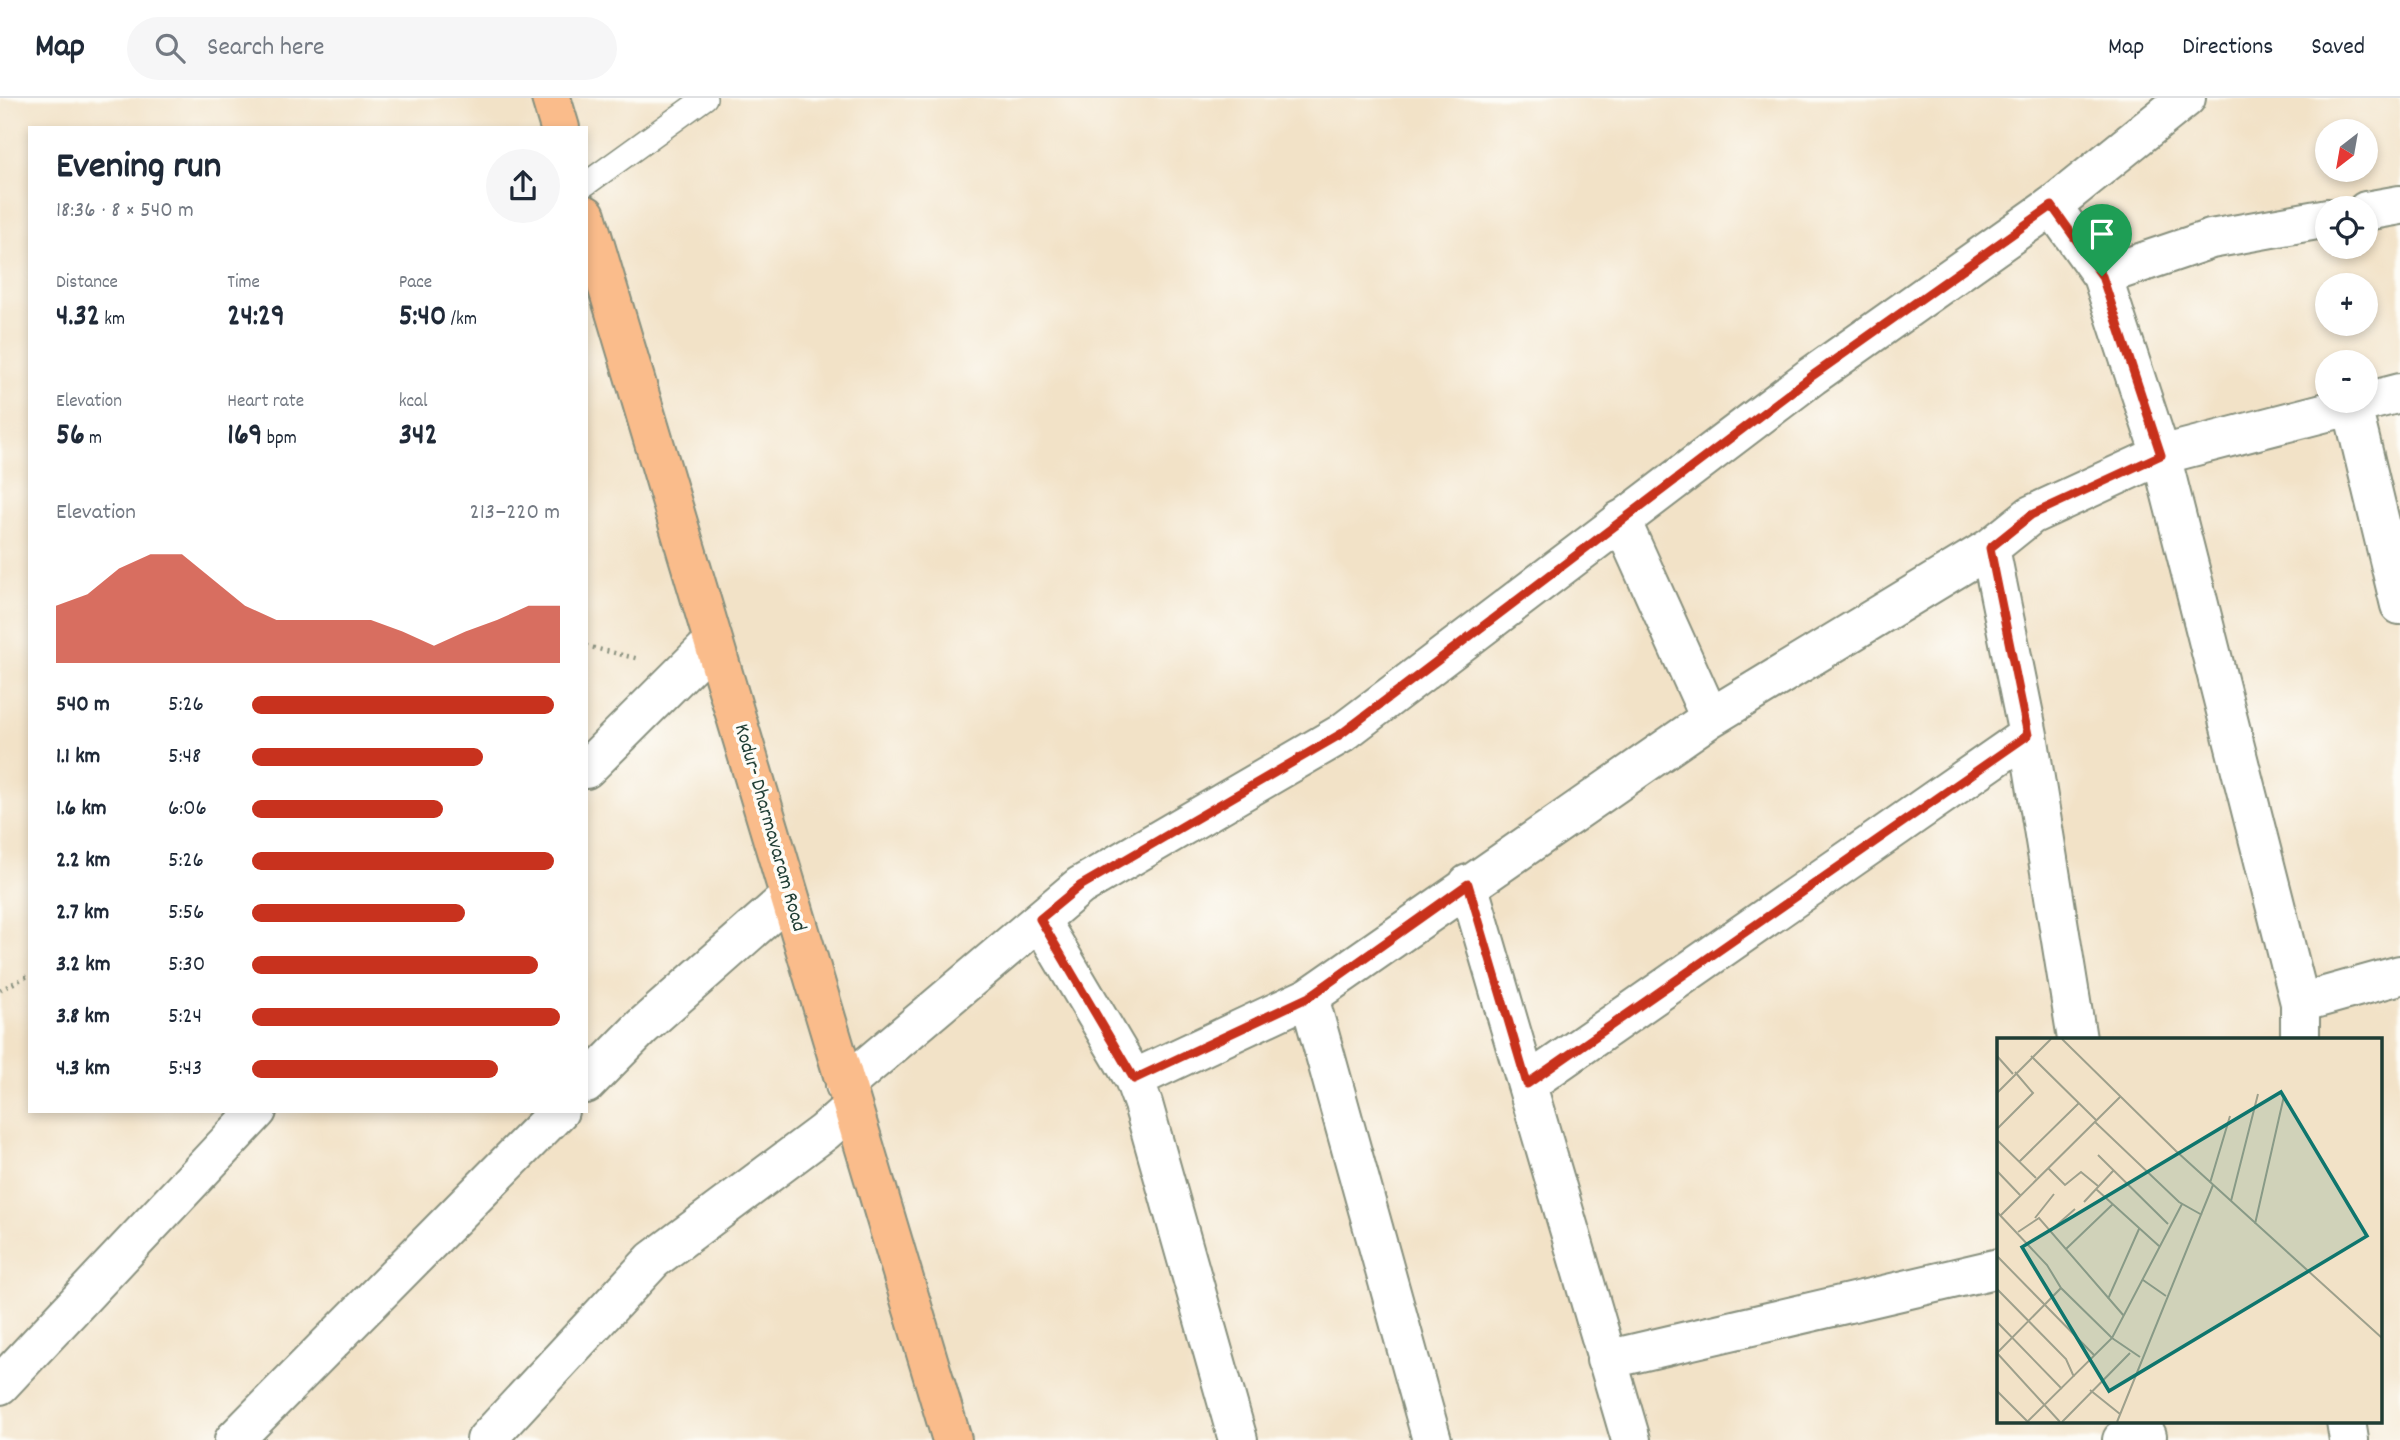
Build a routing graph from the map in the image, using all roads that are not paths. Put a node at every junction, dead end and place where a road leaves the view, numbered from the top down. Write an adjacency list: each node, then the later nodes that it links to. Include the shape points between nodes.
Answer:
1 (551, 98): 4 (main road)
2 (705, 98): 5 (lane)
3 (2186, 98): 7 (street)
4 (559, 126)
5 (588, 183)
6 (2400, 205): 8 (street)
7 (2052, 206): 11 (street); 17 (street, via 1812,376)
8 (2378, 209)
9 (2315, 220): 11 (street, via 2211,239)
10 (588, 222): 20 (main road, Kodur- Dharmavaram Road)
11 (2102, 276): 16 (street)
12 (2400, 393): 13 (street)
13 (2378, 399)
14 (2325, 413): 16 (street)
15 (2354, 413): 19 (street)
16 (2161, 455): 18 (street, via 2031,515); 29 (street)
17 (1620, 520): 21 (street); 26 (street, via 1341,734 1080,886)
18 (1990, 548): 21 (street); 22 (street)
19 (2400, 605)
20 (713, 642): 23 (street); 25 (main road, Kodur- Dharmavaram Road)
21 (1710, 718): 24 (street)
22 (2028, 735): 30 (street); 33 (street)
23 (588, 767)
24 (1468, 884): 28 (street); 33 (street)
25 (789, 897): 32 (street, via 642,1027); 34 (main road, Kodur- Dharmavaram Road)
26 (1040, 919): 31 (street); 34 (street)
27 (2400, 975): 29 (street)
28 (1309, 997): 31 (street); 45 (street)
29 (2300, 1021)
30 (2077, 1038)
31 (1134, 1079): 44 (street)
32 (588, 1082)
33 (1527, 1084): 38 (street)
34 (849, 1096): 42 (street, via 824,1132 653,1260); 43 (main road, Kodur- Dharmavaram Road)
35 (255, 1113): 39 (street)
36 (557, 1113): 41 (street)
37 (1997, 1268): 38 (street)
38 (1606, 1360): 46 (street)
39 (0, 1385)
40 (2346, 1422): 47 (street)
41 (234, 1440)
42 (486, 1440)
43 (952, 1440)
44 (1237, 1440)
45 (1432, 1440)
46 (1631, 1440)
47 (2349, 1440)

